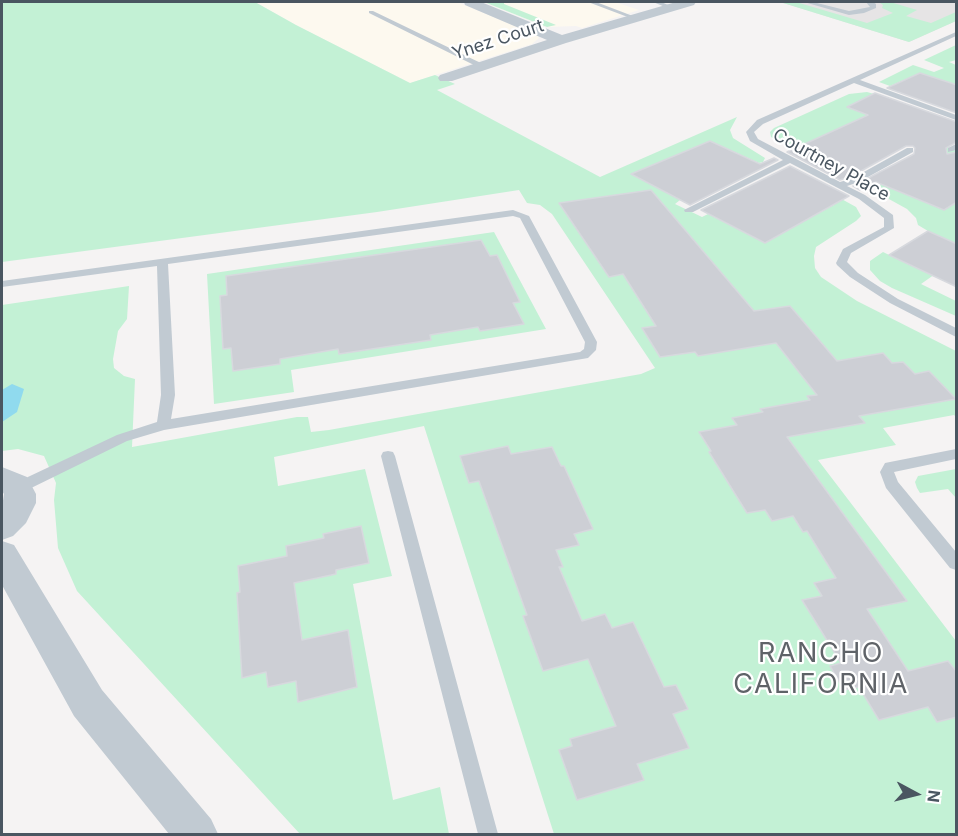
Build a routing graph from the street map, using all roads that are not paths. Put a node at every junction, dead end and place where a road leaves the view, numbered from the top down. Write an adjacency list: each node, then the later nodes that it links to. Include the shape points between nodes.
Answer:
1 (470, 2): 10 (street, Ynez Court)
2 (591, 2): 8 (lane)
3 (689, 2): 6 (street, Ynez Court)
4 (807, 2): 5 (lane, via 849,13 873,8)
5 (868, 2)
6 (663, 4): 8 (street, Ynez Court)
7 (371, 12): 11 (lane)
8 (635, 18): 10 (street, Ynez Court)
9 (955, 36): 13 (lane, Courtney Place)
10 (561, 40): 11 (street, Ynez Court)
11 (483, 66): 12 (street, Ynez Court)
12 (446, 78)
13 (853, 80): 14 (lane); 16 (lane, Courtney Place, via 760,122 750,132 754,141)
14 (957, 118)
15 (910, 150): 17 (lane)
16 (790, 160): 17 (lane, Courtney Place); 18 (lane)
17 (839, 186): 21 (lane, Courtney Place, via 889,217 889,228 847,251 841,263 894,301)
18 (689, 210)
19 (162, 262): 20 (lane); 22 (lane, via 168,395); 22 (lane, via 513,213 524,216 591,342 584,355)
20 (2, 284)
21 (957, 333)
22 (163, 425): 25 (lane)
23 (957, 454): 28 (lane, via 890,467 887,472 891,484)
24 (388, 456): 30 (lane)
25 (10, 483): 26 (street, via 20,503)
26 (2, 527)
27 (2, 555): 29 (street, via 88,703)
28 (957, 563)
29 (196, 834)
30 (488, 834)

